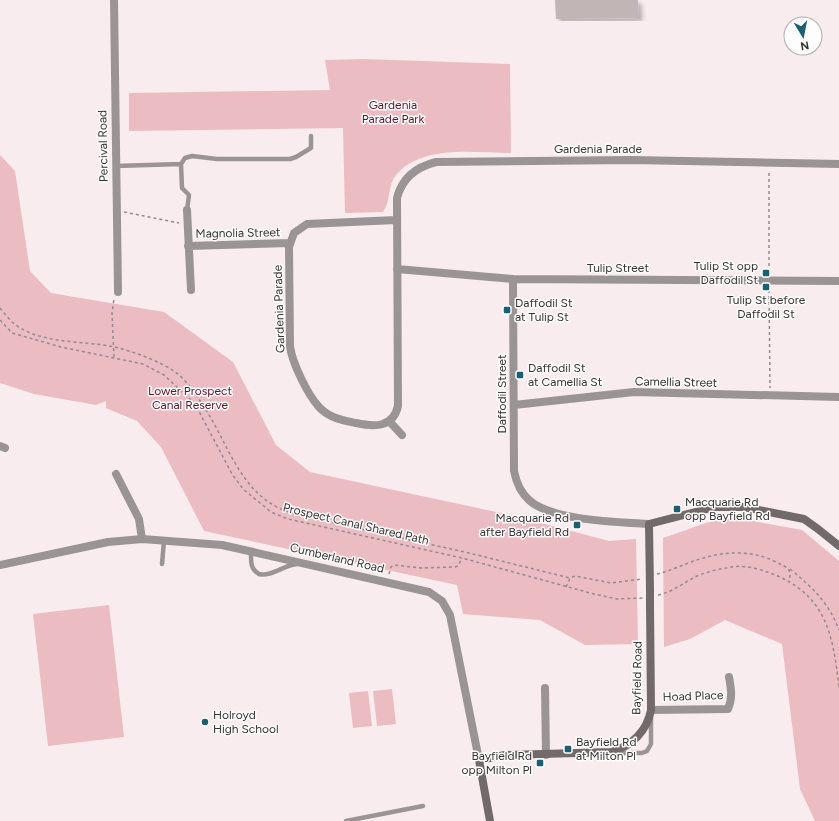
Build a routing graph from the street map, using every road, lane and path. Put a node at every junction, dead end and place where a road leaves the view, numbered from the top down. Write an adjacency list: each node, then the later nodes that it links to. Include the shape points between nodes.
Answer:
1 (114, 0): 5 (street, Percival Road)
2 (311, 136): 3 (lane, via 311,148 293,158 217,159 192,156 185,158)
3 (181, 164): 5 (lane); 7 (lane, via 182,188 189,195)
4 (839, 164): 8 (street, Gardenia Parade, via 631,160 436,162 416,170 404,182 397,198)
5 (115, 166): 6 (street, Percival Road)
6 (117, 210): 9 (path); 16 (street, Percival Road)
7 (187, 210): 9 (street, Magnolia Street)
8 (396, 220): 10 (street, via 311,223 298,229); 12 (street, Gardenia Parade)
9 (187, 224): 11 (street, Magnolia Street)
10 (290, 243): 11 (street, Magnolia Street); 23 (street, Gardenia Parade, via 291,353 312,398 323,411 342,420 372,426)
11 (188, 246): 15 (street, Magnolia Street)
12 (397, 269): 13 (street, Tulip Street); 23 (street, Gardenia Parade, via 398,406)
13 (513, 279): 14 (street, Tulip Street); 22 (street, Daffodil Street)
14 (839, 281)
15 (191, 290)
16 (118, 292): 19 (path, via 112,313)
17 (0, 308): 19 (path, via 13,322 32,333)
18 (0, 320): 20 (path, Prospect Canal Shared Path, via 12,333)
19 (114, 347): 20 (path); 37 (path, via 139,354 174,371 205,407 242,473 269,502 281,509 298,516)
20 (114, 357): 31 (path, Prospect Canal Shared Path, via 143,364 164,375 180,389 195,404 232,474 248,493 271,512 288,519)
21 (839, 397): 22 (street, Camellia Street, via 634,392)
22 (514, 405): 26 (street, Daffodil Street, via 515,476 520,489 533,504 586,519)
23 (390, 421): 24 (street)
24 (402, 435)
25 (116, 474): 27 (street, via 139,519)
26 (649, 524): 29 (street, via 715,507 744,507 804,519); 36 (street, Bayfield Road)
27 (142, 539): 28 (street, Cumberland Road); 34 (street, Cumberland Road, via 108,542)
28 (164, 540): 30 (street, Cumberland Road, via 217,544); 32 (lane)
29 (839, 546)
30 (251, 551): 33 (street, Cumberland Road); 33 (lane, via 252,568 259,574 267,574 292,564)
31 (462, 558): 38 (path, via 455,567 421,568 394,565); 40 (path, Prospect Canal Shared Path)
32 (162, 564)
33 (306, 564): 38 (street, Cumberland Road)
34 (0, 565)
35 (788, 568): 36 (path, via 754,554 731,553 706,557); 39 (path, via 791,573); 43 (path, via 823,598)
36 (650, 576): 37 (path, via 611,583 575,576); 47 (street, Bayfield Road, bridge)
37 (570, 578): 40 (path)
38 (386, 581): 50 (street, Cumberland Road, via 429,592 440,598 448,608)
39 (789, 582): 41 (path, via 756,568 727,567 695,577 670,592); 46 (path, via 803,592 822,612 831,635)
40 (566, 587): 42 (path, Prospect Canal Shared Path, via 616,599)
41 (660, 594)
42 (640, 598)
43 (839, 630)
44 (729, 677): 47 (street, Hoad Place, via 731,700 728,709)
45 (545, 688): 49 (street)
46 (839, 688)
47 (651, 710): 48 (street, Bayfield Road, via 647,723 635,740 618,750); 48 (lane, via 651,744 647,751)
48 (604, 753): 49 (street, Bayfield Road)
49 (546, 755): 50 (street, Bayfield Road, via 497,756)
50 (479, 760): 53 (street, Cumberland Road)
51 (423, 806): 52 (lane)
52 (346, 821)
53 (490, 821)

